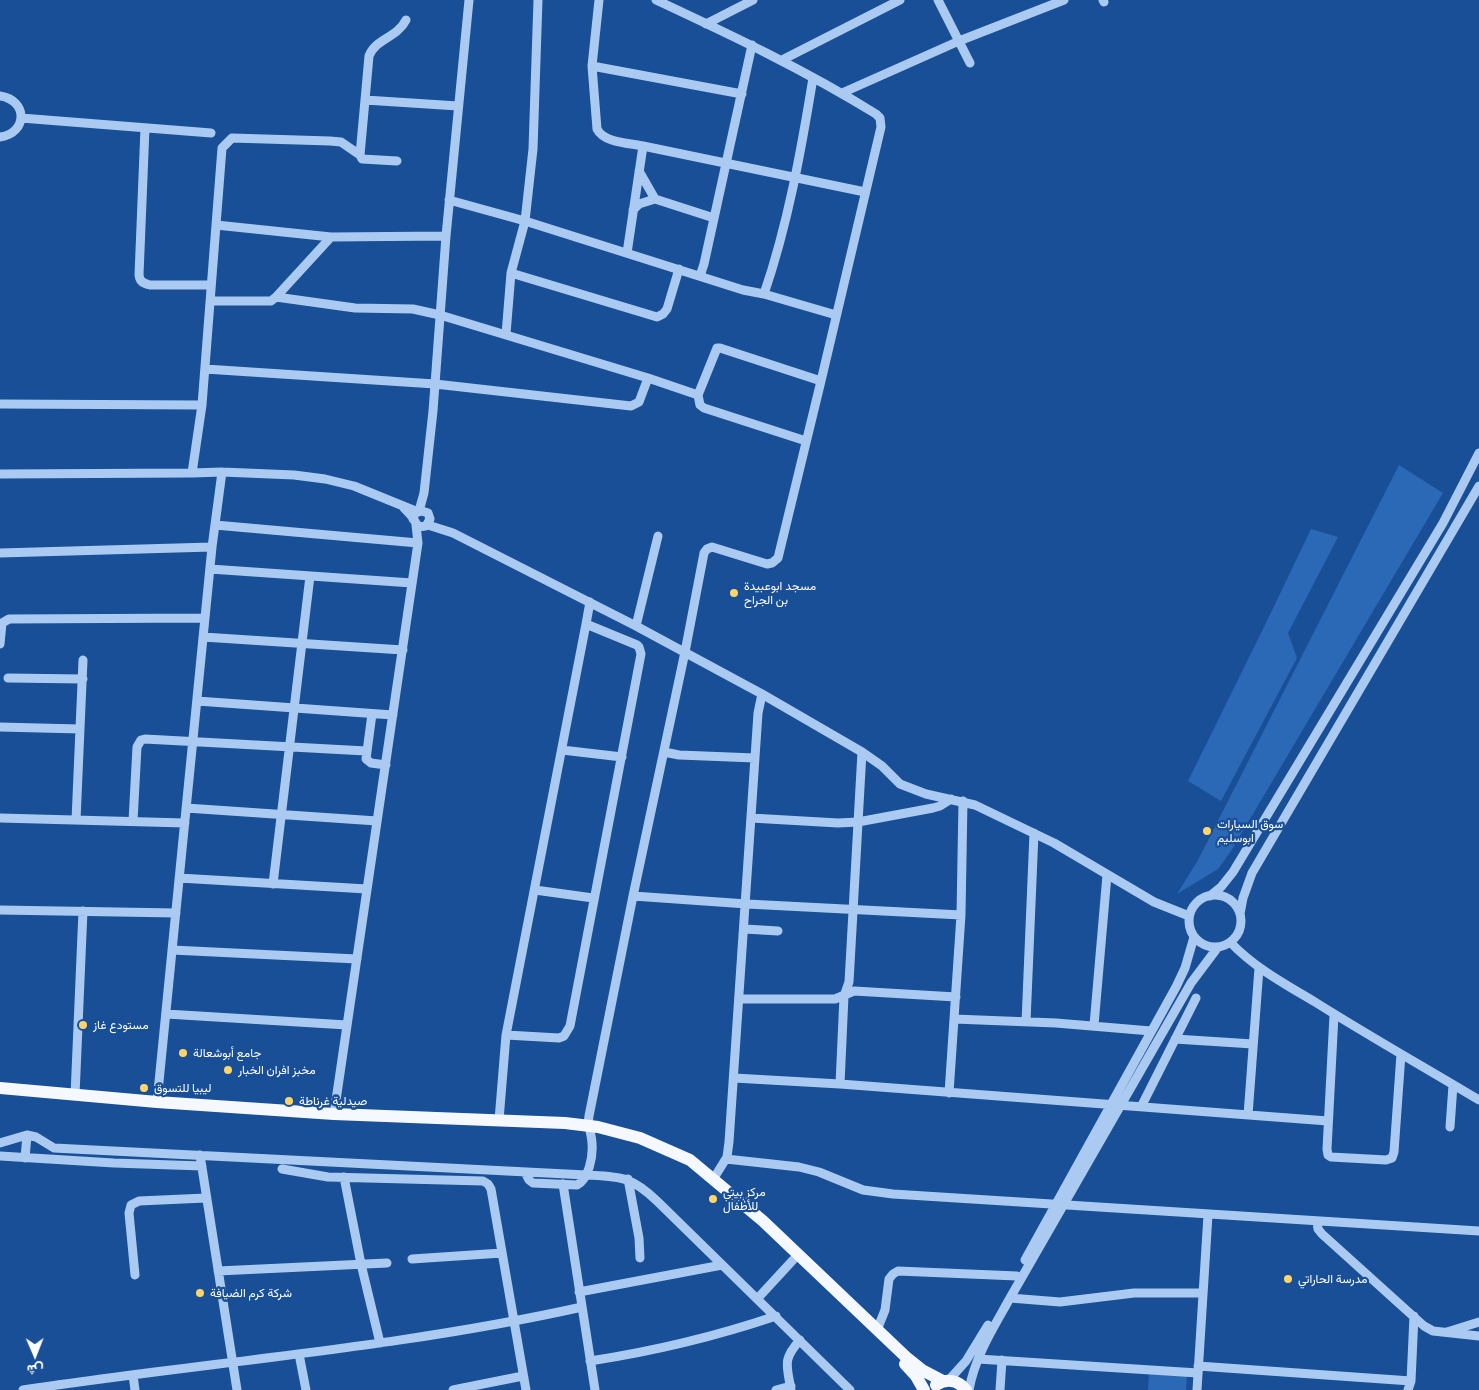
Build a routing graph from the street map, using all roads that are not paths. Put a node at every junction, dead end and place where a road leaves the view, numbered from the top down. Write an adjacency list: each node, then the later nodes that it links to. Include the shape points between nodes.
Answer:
1 (469, 0): 21 (street)
2 (538, 0): 37 (street, via 533,150)
3 (599, 0): 15 (street)
4 (656, 0): 10 (street)
5 (753, 0): 10 (street)
6 (900, 0): 13 (street)
7 (938, 0): 11 (street)
8 (1064, 0): 11 (street)
9 (406, 20): 20 (street, via 394,34 371,50)
10 (706, 24): 12 (street)
11 (959, 41): 14 (street); 17 (street)
12 (752, 45): 13 (street); 18 (street)
13 (782, 60): 16 (street)
14 (970, 63)
15 (592, 66): 18 (street); 26 (street, via 600,135)
16 (813, 78): 17 (street); 31 (street)
17 (842, 93): 32 (street, via 880,118 881,127)
18 (742, 94): 29 (street)
19 (0, 96): 22 (street, via 13,100)
20 (364, 100): 21 (street); 27 (street)
21 (458, 106): 34 (street)
22 (21, 118): 23 (street); 25 (street, via 12,134)
23 (145, 128): 24 (street); 45 (street, via 140,280 150,285)
24 (211, 133)
25 (0, 137)
26 (643, 146): 29 (street); 30 (street)
27 (360, 155): 28 (street, via 368,160); 38 (street, via 341,142 232,138 222,148)
28 (396, 161)
29 (726, 164): 31 (street); 36 (street)
30 (639, 171): 33 (street); 35 (street)
31 (796, 177): 32 (street); 46 (street)
32 (864, 192): 50 (street)
33 (655, 199): 35 (street, via 639,204); 36 (street)
34 (449, 200): 37 (street); 39 (street)
35 (634, 210): 41 (street)
36 (714, 218): 44 (street)
37 (525, 221): 41 (street); 43 (street)
38 (216, 225): 40 (street); 45 (street)
39 (446, 236): 40 (street); 49 (street)
40 (331, 237): 47 (street)
41 (627, 253): 42 (street)
42 (679, 269): 43 (street, via 667,309 657,317); 44 (street)
43 (511, 273): 51 (street)
44 (700, 276): 46 (street)
45 (211, 285): 48 (street)
46 (764, 294): 50 (street)
47 (276, 297): 48 (street, via 265,302); 49 (street, via 355,308 413,309)
48 (210, 301): 52 (street)
49 (440, 315): 51 (street); 55 (street)
50 (836, 315): 54 (street)
51 (506, 334): 53 (street)
52 (205, 369): 55 (street); 58 (street)
53 (648, 378): 55 (street, via 639,402 631,406); 56 (street)
54 (821, 380): 56 (street, via 717,348); 59 (street)
55 (435, 384): 65 (street)
56 (698, 395): 59 (street, via 704,408)
57 (0, 404): 58 (street)
58 (202, 405): 63 (street)
59 (806, 441): 82 (street, via 778,558 767,564 715,548 706,550)
60 (1479, 453): 120 (street, via 1443,523 1233,872)
61 (222, 472): 63 (street); 65 (street, via 325,479 354,486); 66 (street)
62 (0, 474): 63 (street)
63 (192, 474)
64 (1479, 486): 128 (street, via 1252,872)
65 (422, 518): 68 (street); 74 (street)
66 (215, 525): 68 (street); 69 (street)
67 (658, 536): 77 (street)
68 (418, 544): 73 (street)
69 (212, 547): 70 (street); 71 (street)
70 (0, 553)
71 (210, 569): 72 (street); 75 (street)
72 (310, 576): 73 (street); 80 (street)
73 (412, 583): 81 (street)
74 (590, 602): 76 (street); 77 (street)
75 (205, 618): 78 (street); 79 (street, via 9,619 2,623)
76 (586, 624): 95 (street); 99 (street, via 641,650)
77 (636, 626): 82 (street)
78 (203, 638): 80 (street); 87 (street)
79 (0, 644)
80 (302, 644): 81 (street); 88 (street)
81 (403, 650): 90 (street)
82 (685, 652): 86 (street); 97 (street)
83 (83, 660): 85 (street)
84 (8, 678): 85 (street)
85 (82, 679): 92 (street)
86 (762, 694): 98 (street); 100 (street)
87 (197, 701): 88 (street); 93 (street)
88 (294, 708): 89 (street); 94 (street)
89 (372, 714): 90 (street); 96 (street)
90 (393, 716): 101 (street)
91 (0, 727): 92 (street)
92 (80, 728): 108 (street)
93 (193, 741): 94 (street); 104 (street); 109 (street, via 145,739 138,743)
94 (289, 746): 96 (street); 105 (street)
95 (562, 750): 99 (street); 118 (street)
96 (366, 751): 101 (street, via 369,763)
97 (664, 752): 100 (street); 119 (street)
98 (862, 752): 102 (street, via 900,784 926,794); 112 (street)
99 (622, 757): 121 (street)
100 (755, 758): 107 (street)
101 (386, 765): 110 (street)
102 (951, 798): 103 (street); 112 (street, via 940,806)
103 (963, 802): 113 (street); 127 (street)
104 (186, 808): 105 (street); 111 (street)
105 (281, 814): 110 (street); 116 (street)
106 (0, 818): 108 (street)
107 (751, 818): 112 (street, via 828,824); 122 (street)
108 (76, 820): 109 (street)
109 (133, 821): 111 (street)
110 (377, 821): 117 (street)
111 (185, 822): 115 (street)
112 (858, 822): 124 (street)
113 (1034, 833): 114 (street); 145 (street)
114 (1107, 875): 129 (street, via 1154,902); 147 (street)
115 (179, 878): 116 (street); 126 (street)
116 (273, 884): 117 (street)
117 (367, 889): 136 (street)
118 (535, 890): 121 (street); 149 (street)
119 (633, 896): 122 (street); 168 (street)
120 (1210, 896): 128 (street, via 1218,895 1232,901); 129 (street, via 1196,903)
121 (594, 898): 149 (street, via 568,1031 553,1039)
122 (747, 904): 124 (street); 130 (street)
123 (0, 910): 125 (street)
124 (854, 910): 127 (street); 138 (street, via 849,982)
125 (83, 911): 126 (street); 158 (street)
126 (176, 913): 135 (street)
127 (961, 914): 139 (street)
128 (1240, 914): 133 (street, via 1239,933)
129 (1189, 916): 132 (street, via 1189,927)
130 (745, 929): 131 (street); 141 (street)
131 (778, 931)
132 (1194, 937): 134 (street, via 1207,947); 148 (street, via 1186,968)
133 (1231, 943): 134 (street); 137 (street)
134 (1218, 948): 162 (street, via 1191,983)
135 (172, 950): 136 (street); 142 (street)
136 (357, 959): 146 (street)
137 (1259, 968): 143 (street); 151 (street)
138 (844, 996): 139 (street, via 854,991); 141 (street, via 835,999); 154 (street)
139 (956, 997): 144 (street)
140 (1196, 998): 150 (street)
141 (740, 999): 153 (street)
142 (166, 1014): 146 (street); 160 (street)
143 (1334, 1015): 152 (street); 167 (street)
144 (954, 1019): 145 (street); 157 (street)
145 (1026, 1022): 147 (street)
146 (347, 1024): 164 (street)
147 (1094, 1025): 148 (street)
148 (1151, 1032): 161 (street)
149 (506, 1035): 166 (street)
150 (1175, 1039): 151 (street); 163 (street)
151 (1253, 1044): 165 (street)
152 (1401, 1054): 155 (street); 167 (street, via 1392,1158 1331,1158 1326,1152)
153 (734, 1078): 154 (street); 176 (street)
154 (840, 1084): 157 (street)
155 (1453, 1085): 159 (street); 169 (street)
156 (0, 1088): 158 (main road)
157 (949, 1093): 161 (street)
158 (75, 1096): 160 (main road)
159 (1479, 1100)
160 (157, 1102): 164 (main road)
161 (1110, 1104): 162 (street); 188 (street)
162 (1121, 1105): 163 (street); 188 (street)
163 (1141, 1107): 165 (street)
164 (334, 1114): 166 (main road)
165 (1248, 1115): 167 (street)
166 (499, 1120): 168 (main road)
167 (1328, 1121)
168 (588, 1125): 174 (main road, via 640,1138); 181 (street, via 592,1152)
169 (1450, 1127)
170 (26, 1135): 171 (street); 172 (street, via 54,1148); 175 (street)
171 (0, 1143)
172 (200, 1155): 177 (street); 178 (street)
173 (0, 1156): 175 (street)
174 (679, 1156): 184 (main road); 195 (main road)
175 (25, 1158): 178 (street)
176 (726, 1159): 184 (street); 188 (street, via 799,1167 877,1193)
177 (319, 1161): 180 (street); 182 (street)
178 (202, 1166): 187 (street)
179 (282, 1169): 182 (street)
180 (525, 1172): 181 (street); 186 (street, via 533,1183)
181 (586, 1175): 185 (street); 186 (street, via 580,1184)
182 (319, 1176): 183 (street)
183 (344, 1177): 192 (street, via 486,1182 491,1189); 197 (street)
184 (714, 1178): 211 (main road)
185 (628, 1179): 193 (street); 198 (street, via 652,1197)
186 (563, 1184): 202 (street)
187 (206, 1198): 199 (street); 200 (street, via 131,1205)
188 (1059, 1205): 189 (street); 201 (street); 205 (street)
189 (1208, 1215): 190 (street); 203 (street)
190 (1317, 1222): 191 (street); 208 (street, via 1322,1234)
191 (1479, 1231)
192 (502, 1253): 194 (street); 209 (street)
193 (640, 1258)
194 (412, 1259)
195 (793, 1260): 204 (street); 237 (main road, via 910,1368)
196 (387, 1263): 197 (street)
197 (362, 1264): 199 (street); 215 (street)
198 (722, 1265): 202 (street); 204 (street)
199 (218, 1271): 220 (street)
200 (135, 1275)
201 (1017, 1276): 211 (street, via 898,1271 889,1279 885,1310); 224 (street, via 972,1353)
202 (579, 1292): 206 (street)
203 (1203, 1293): 205 (street, via 1134,1293 1060,1302); 221 (street)
204 (758, 1298): 207 (street)
205 (1010, 1298): 217 (street)
206 (582, 1307): 209 (street); 219 (street)
207 (776, 1316): 214 (street); 219 (street, via 684,1344)
208 (1414, 1316): 212 (street, via 1427,1328); 225 (street)
209 (514, 1322): 215 (street); 223 (street)
210 (1479, 1322): 212 (street)
211 (877, 1330): 224 (main road, via 922,1370)
212 (1444, 1333): 213 (street)
213 (1479, 1336)
214 (800, 1340): 227 (street, via 787,1359); 236 (street)
215 (380, 1343): 216 (street)
216 (299, 1354): 220 (street); 231 (street)
217 (978, 1359): 218 (street); 239 (street)
218 (1002, 1360): 221 (street); 240 (street)
219 (590, 1361): 234 (street)
220 (233, 1362): 222 (street); 230 (street)
221 (1198, 1370): 225 (street); 241 (street)
222 (133, 1375): 226 (street); 229 (street)
223 (523, 1376): 232 (street); 233 (street)
224 (945, 1381): 238 (main road); 239 (main road, via 958,1383)
225 (1410, 1385)
226 (59, 1387): 228 (street)
227 (791, 1388): 235 (street)
228 (23, 1390)
229 (135, 1390)
230 (237, 1390)
231 (306, 1390)
232 (453, 1390)
233 (526, 1390)
234 (595, 1390)
235 (776, 1390)
236 (850, 1390)
237 (924, 1390)
238 (930, 1390)
239 (968, 1390)
240 (1000, 1390)
241 (1197, 1390)

